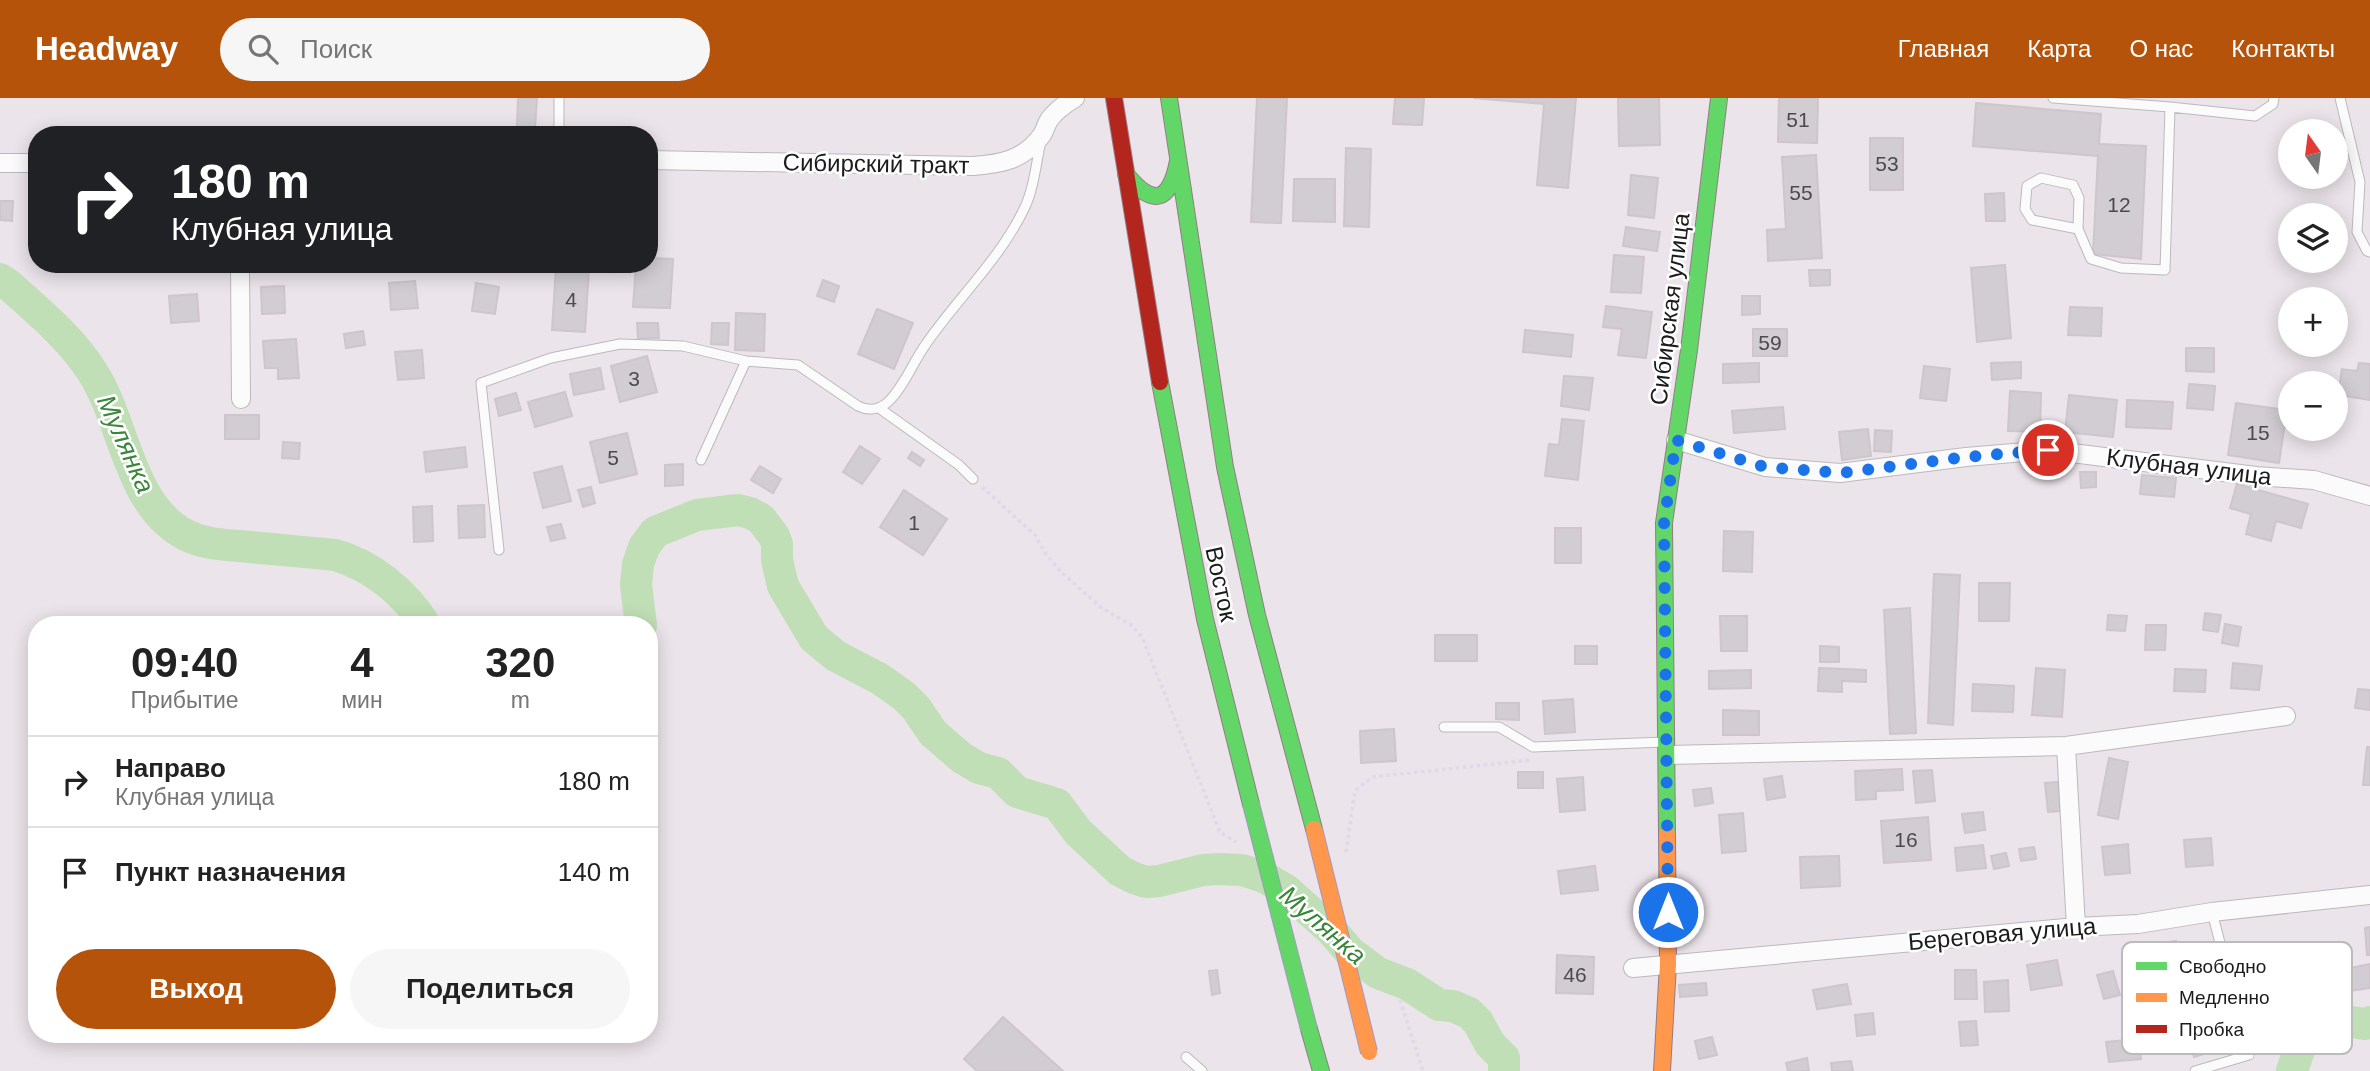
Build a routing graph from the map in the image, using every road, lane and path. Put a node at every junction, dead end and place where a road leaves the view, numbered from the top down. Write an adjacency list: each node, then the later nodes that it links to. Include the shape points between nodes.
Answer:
1 (559, 98): 10 (lane)
2 (1075, 98): 11 (street, Сибирский тракт, via 1057,110)
3 (1114, 98): 16 (main road, Восток)
4 (1169, 98): 12 (main road, Восток)
5 (1719, 98): 23 (main road, Сибирская улица)
6 (2053, 98): 9 (lane)
7 (2274, 98): 9 (lane, via 2273,104 2255,116)
8 (2340, 98): 18 (lane, via 2360,182 2357,232)
9 (2170, 107): 17 (lane, via 2165,270 2121,268 2091,259)
10 (559, 126)
11 (1042, 135): 13 (street, Сибирский тракт, via 1005,163 988,165); 22 (lane, via 1030,194 1018,222 925,345 891,399)
12 (1178, 158): 16 (main road, via 1172,186 1160,198 1146,196); 43 (main road, Восток, bridge, via 1225,467 1257,615)
13 (658, 160)
14 (0, 163): 15 (street)
15 (28, 163)
16 (1126, 174): 42 (main road, Восток, bridge, via 1156,363 1209,635)
17 (2078, 229): 17 (lane, via 2079,198 2073,184 2041,178 2027,186 2025,209 2032,220)
18 (2370, 251)
19 (240, 273): 21 (street)
20 (746, 362): 22 (lane, via 797,365 858,406); 24 (lane); 27 (lane, via 683,346 620,344 551,358 481,383)
21 (240, 399)
22 (879, 408): 25 (lane)
23 (1676, 440): 26 (street, Клубная улица, via 1765,467 1840,473 2048,450 2314,480); 31 (main road, Сибирская улица, via 1664,523)
24 (701, 460)
25 (973, 479)
26 (2370, 496)
27 (499, 550)
28 (2286, 716): 30 (street)
29 (1444, 727): 31 (lane, via 1499,727 1533,747)
30 (2066, 746): 31 (street); 34 (street)
31 (1667, 749): 36 (main road, Сибирская улица)
32 (2370, 895): 33 (street, Береговая улица)
33 (2213, 912): 34 (street, Береговая улица, via 2138,924); 35 (lane)
34 (2076, 927): 36 (street, Береговая улица)
35 (2221, 942)
36 (1668, 964): 37 (street, Береговая улица); 45 (main road, Сибирская улица)
37 (1633, 968)
38 (1400, 1000): 44 (path)
39 (2249, 1054): 46 (lane)
40 (1186, 1057): 41 (lane)
41 (1202, 1071)
42 (1321, 1071)
43 (1374, 1071)
44 (1423, 1071)
45 (1662, 1071)
46 (2195, 1071)

